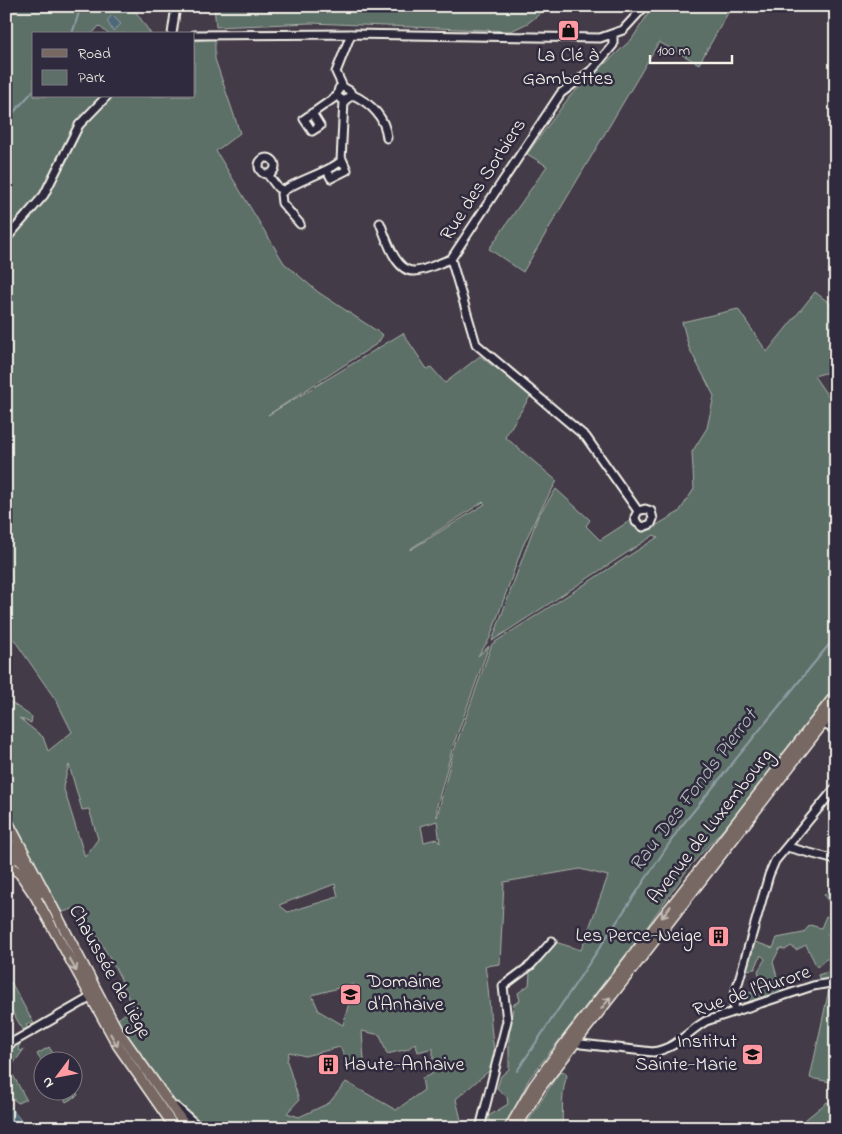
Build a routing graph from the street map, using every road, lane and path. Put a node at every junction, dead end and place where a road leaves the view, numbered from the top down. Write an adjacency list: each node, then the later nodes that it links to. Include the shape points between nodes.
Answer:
1 (176, 6): 3 (street)
2 (645, 6): 6 (street, via 632,22)
3 (172, 32)
4 (351, 34): 5 (street); 6 (street, via 591,38); 7 (street, via 336,72)
5 (195, 35)
6 (613, 35): 19 (street, Rue des Sorbiers, via 613,45 592,70 561,92)
7 (343, 87): 8 (street, via 348,88); 9 (street)
8 (351, 94): 11 (street); 13 (street, via 377,111 386,125)
9 (337, 96): 11 (street); 12 (street)
10 (105, 98): 18 (street, via 79,125 44,195)
11 (344, 101): 15 (street, via 342,159 327,170)
12 (312, 113)
13 (387, 138)
14 (268, 175): 15 (street)
15 (283, 190): 17 (street, via 282,203)
16 (380, 223): 19 (street, via 398,263 405,269 414,272)
17 (300, 224)
18 (6, 239)
19 (451, 258): 20 (street, Rue des Sorbiers, via 476,344 586,437)
20 (638, 511)
21 (836, 694): 23 (main road, Avenue de Luxembourg)
22 (836, 707): 23 (main road, Avenue de Luxembourg)
23 (819, 722): 24 (street); 38 (main road, Avenue de Luxembourg)
24 (836, 730)
25 (836, 788): 29 (street)
26 (6, 818): 33 (main road, Chaussée de Liège)
27 (6, 828): 28 (main road)
28 (10, 844): 30 (main road)
29 (787, 847): 31 (street); 37 (street, via 775,861 763,889 735,994)
30 (17, 855): 32 (main road); 33 (main road)
31 (836, 860)
32 (7, 864): 36 (main road, Chaussée de Liège, one-way to 36, via 20,874 35,896)
33 (66, 933): 36 (main road, Chaussée de Liège)
34 (552, 941): 44 (street, via 532,965 503,986 506,1021)
35 (836, 982): 37 (street, Rue de l'Aurore)
36 (94, 996): 39 (street); 40 (main road, Chaussée de Liège); 41 (main road, Chaussée de Liège, one-way to 41, via 128,1062)
37 (734, 1010): 38 (street, Rue de l'Aurore, via 691,1030 674,1046 653,1052)
38 (573, 1039): 45 (main road, Avenue de Luxembourg, via 534,1085); 46 (main road, Avenue de Luxembourg)
39 (6, 1046)
40 (166, 1098): 42 (main road); 43 (street, Chaussée de Liège)
41 (175, 1128)
42 (187, 1128)
43 (200, 1128)
44 (480, 1128)
45 (509, 1128)
46 (516, 1128)

